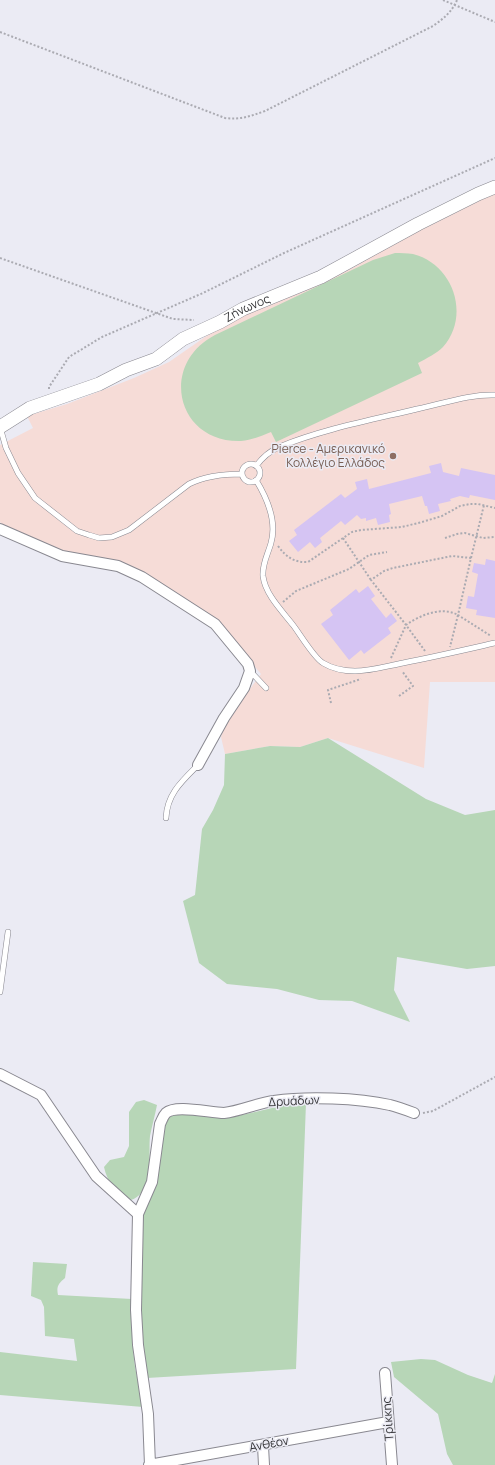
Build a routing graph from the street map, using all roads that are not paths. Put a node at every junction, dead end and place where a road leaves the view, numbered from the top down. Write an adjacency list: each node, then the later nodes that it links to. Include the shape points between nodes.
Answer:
1 (495, 187): 3 (street, Ζήνωνος, via 418,224 321,276 249,306 183,338 156,359 99,384 30,408)
2 (495, 395): 4 (lane, via 456,400 342,427 278,447)
3 (0, 427): 5 (lane, via 6,448 34,498 77,531 98,538 112,537 129,530 199,479)
4 (256, 466): 5 (lane, via 247,465); 6 (lane, via 260,472)
5 (242, 474): 6 (lane, via 247,480)
6 (256, 480): 8 (lane, via 269,507 273,526 272,542 263,577 270,594 321,662 341,670 356,671)
7 (0, 529): 9 (street, via 62,556 118,566 142,577 215,624 248,664)
8 (495, 643)
9 (250, 671): 10 (lane); 11 (street, via 244,688)
10 (266, 688)
11 (198, 765): 12 (lane, via 176,788 170,798)
12 (166, 818)
13 (8, 932): 14 (lane)
14 (0, 992)
15 (0, 1074): 17 (street, via 40,1095 96,1176)
16 (414, 1113): 17 (street, Δρυάδων, via 373,1102 309,1099 276,1100 224,1113 173,1110 160,1124 152,1182)
17 (138, 1214): 21 (street, via 136,1317 148,1414)
18 (385, 1373): 19 (street, Τρίκκης)
19 (388, 1422): 20 (street, Ανθέον); 23 (street, Τρίκκης)
20 (263, 1446): 21 (street, Ανθέον); 22 (street)
21 (150, 1465)
22 (264, 1465)
23 (392, 1465)

